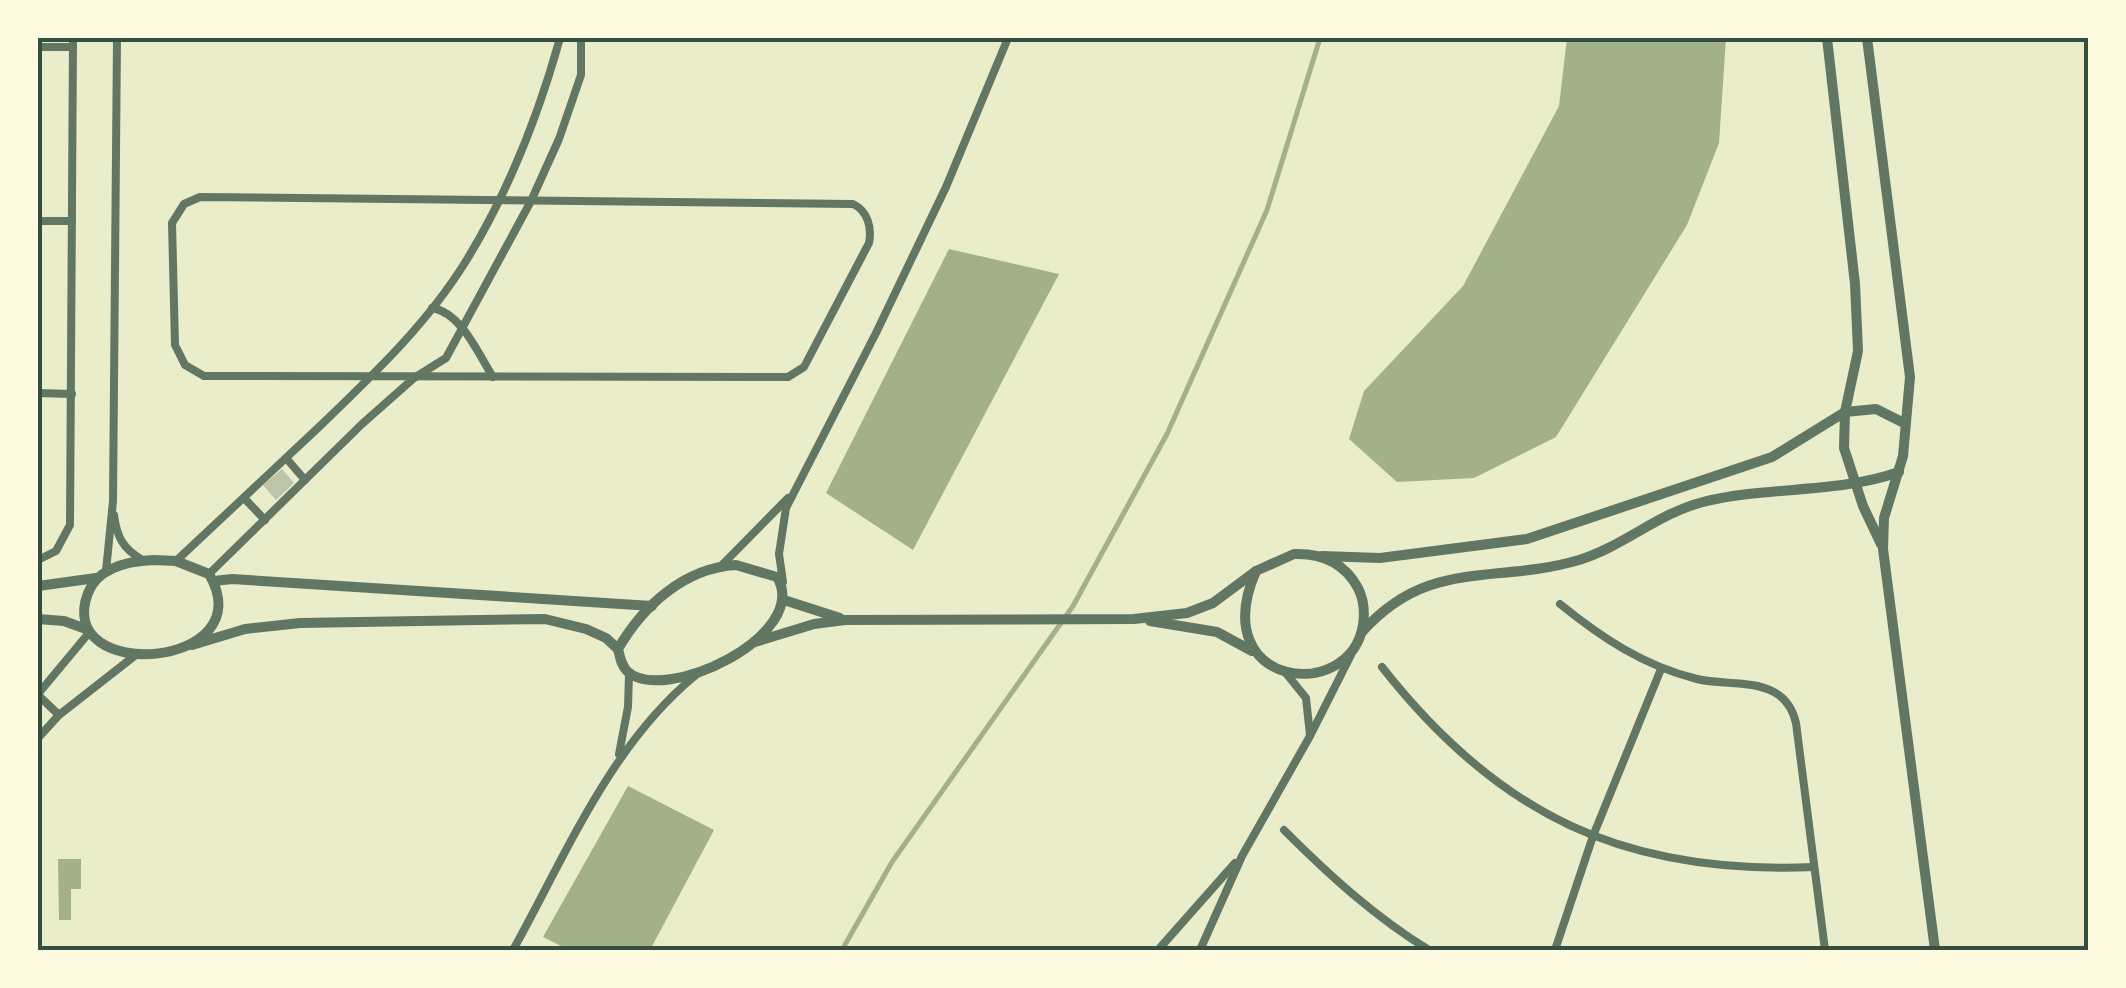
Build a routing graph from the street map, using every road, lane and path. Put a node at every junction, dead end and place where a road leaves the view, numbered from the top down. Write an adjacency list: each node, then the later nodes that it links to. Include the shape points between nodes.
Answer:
1 (116, 38): 28 (street)
2 (560, 38): 9 (street, via 529,137)
3 (580, 38): 10 (street, via 581,75)
4 (1008, 38): 26 (street, via 946,186)
5 (1827, 38): 20 (street, via 1856,301 1858,351)
6 (1868, 38): 21 (street, via 1910,377)
7 (73, 42): 8 (street); 12 (street)
8 (38, 46)
9 (500, 201): 10 (street); 13 (street); 15 (street, via 200,197 184,204 172,223 175,344 185,365 204,376)
10 (531, 201): 14 (street); 16 (street, via 853,204 871,233 797,373)
11 (38, 221): 12 (street)
12 (72, 221): 19 (street)
13 (432, 308): 14 (street); 15 (street)
14 (460, 326): 16 (street); 17 (street, via 446,358)
15 (373, 377): 17 (street); 22 (street)
16 (493, 377): 17 (street)
17 (414, 378): 24 (street)
18 (38, 393): 19 (street)
19 (72, 394): 32 (street, via 70,525 56,550)
20 (1845, 412): 21 (street, via 1876,409); 25 (street, via 1844,448); 31 (street, via 1772,457 1527,539 1380,558)
21 (1904, 423): 23 (street)
22 (286, 458): 24 (street); 27 (street)
23 (1899, 472): 25 (street); 30 (street, via 1884,518)
24 (305, 480): 29 (street)
25 (1856, 483): 30 (street); 47 (street, via 1700,502 1582,559 1427,585 1398,598)
26 (800, 484): 35 (street); 40 (street, via 780,528)
27 (244, 498): 29 (street); 34 (street)
28 (113, 501): 33 (street, via 119,539); 37 (street)
29 (264, 520): 38 (street)
30 (1883, 549): 74 (street)
31 (1322, 556): 36 (street, via 1294,554); 47 (street, via 1352,578 1361,595)
32 (38, 560)
33 (143, 561): 34 (street); 37 (street)
34 (176, 561): 38 (street)
35 (722, 566): 40 (street, via 764,571 776,577); 42 (street, via 694,574)
36 (1256, 571): 44 (street, via 1188,613); 53 (street, via 1242,610 1244,629)
37 (102, 574): 39 (street); 46 (street, via 89,590)
38 (212, 578): 42 (street); 49 (street, via 218,597 214,621)
39 (38, 586)
40 (784, 594): 45 (street); 48 (street)
41 (1560, 604): 55 (street, via 1602,638)
42 (652, 606): 51 (street)
43 (38, 619): 46 (street)
44 (1134, 619): 45 (street); 53 (street, via 1218,632)
45 (846, 620): 48 (street)
46 (87, 632): 52 (street, via 101,645); 59 (street)
47 (1362, 632): 50 (street)
48 (755, 642): 56 (street)
49 (192, 645): 51 (street, via 245,629 300,623 545,619 586,629); 52 (street)
50 (1355, 646): 57 (street, via 1332,668); 61 (street)
51 (618, 649): 58 (street)
52 (137, 653): 60 (street)
53 (1264, 661): 57 (street)
54 (1382, 667): 65 (street, via 1468,762 1520,799)
55 (1661, 669): 65 (street); 67 (street, via 1764,688 1788,704)
56 (700, 672): 58 (street, via 650,680); 63 (street, via 668,698)
57 (1286, 672): 61 (street, via 1306,698)
58 (629, 674): 63 (street)
59 (38, 694): 60 (street)
60 (59, 714): 62 (street)
61 (1310, 736): 66 (street)
62 (38, 738)
63 (616, 763): 68 (street)
64 (1284, 830): 71 (street, via 1337,883)
65 (1593, 836): 67 (street, via 1693,864); 72 (street)
66 (1242, 856): 69 (street); 70 (street)
67 (1814, 867): 73 (street)
68 (513, 950)
69 (1158, 950)
70 (1200, 950)
71 (1430, 950)
72 (1556, 950)
73 (1825, 950)
74 (1935, 950)

